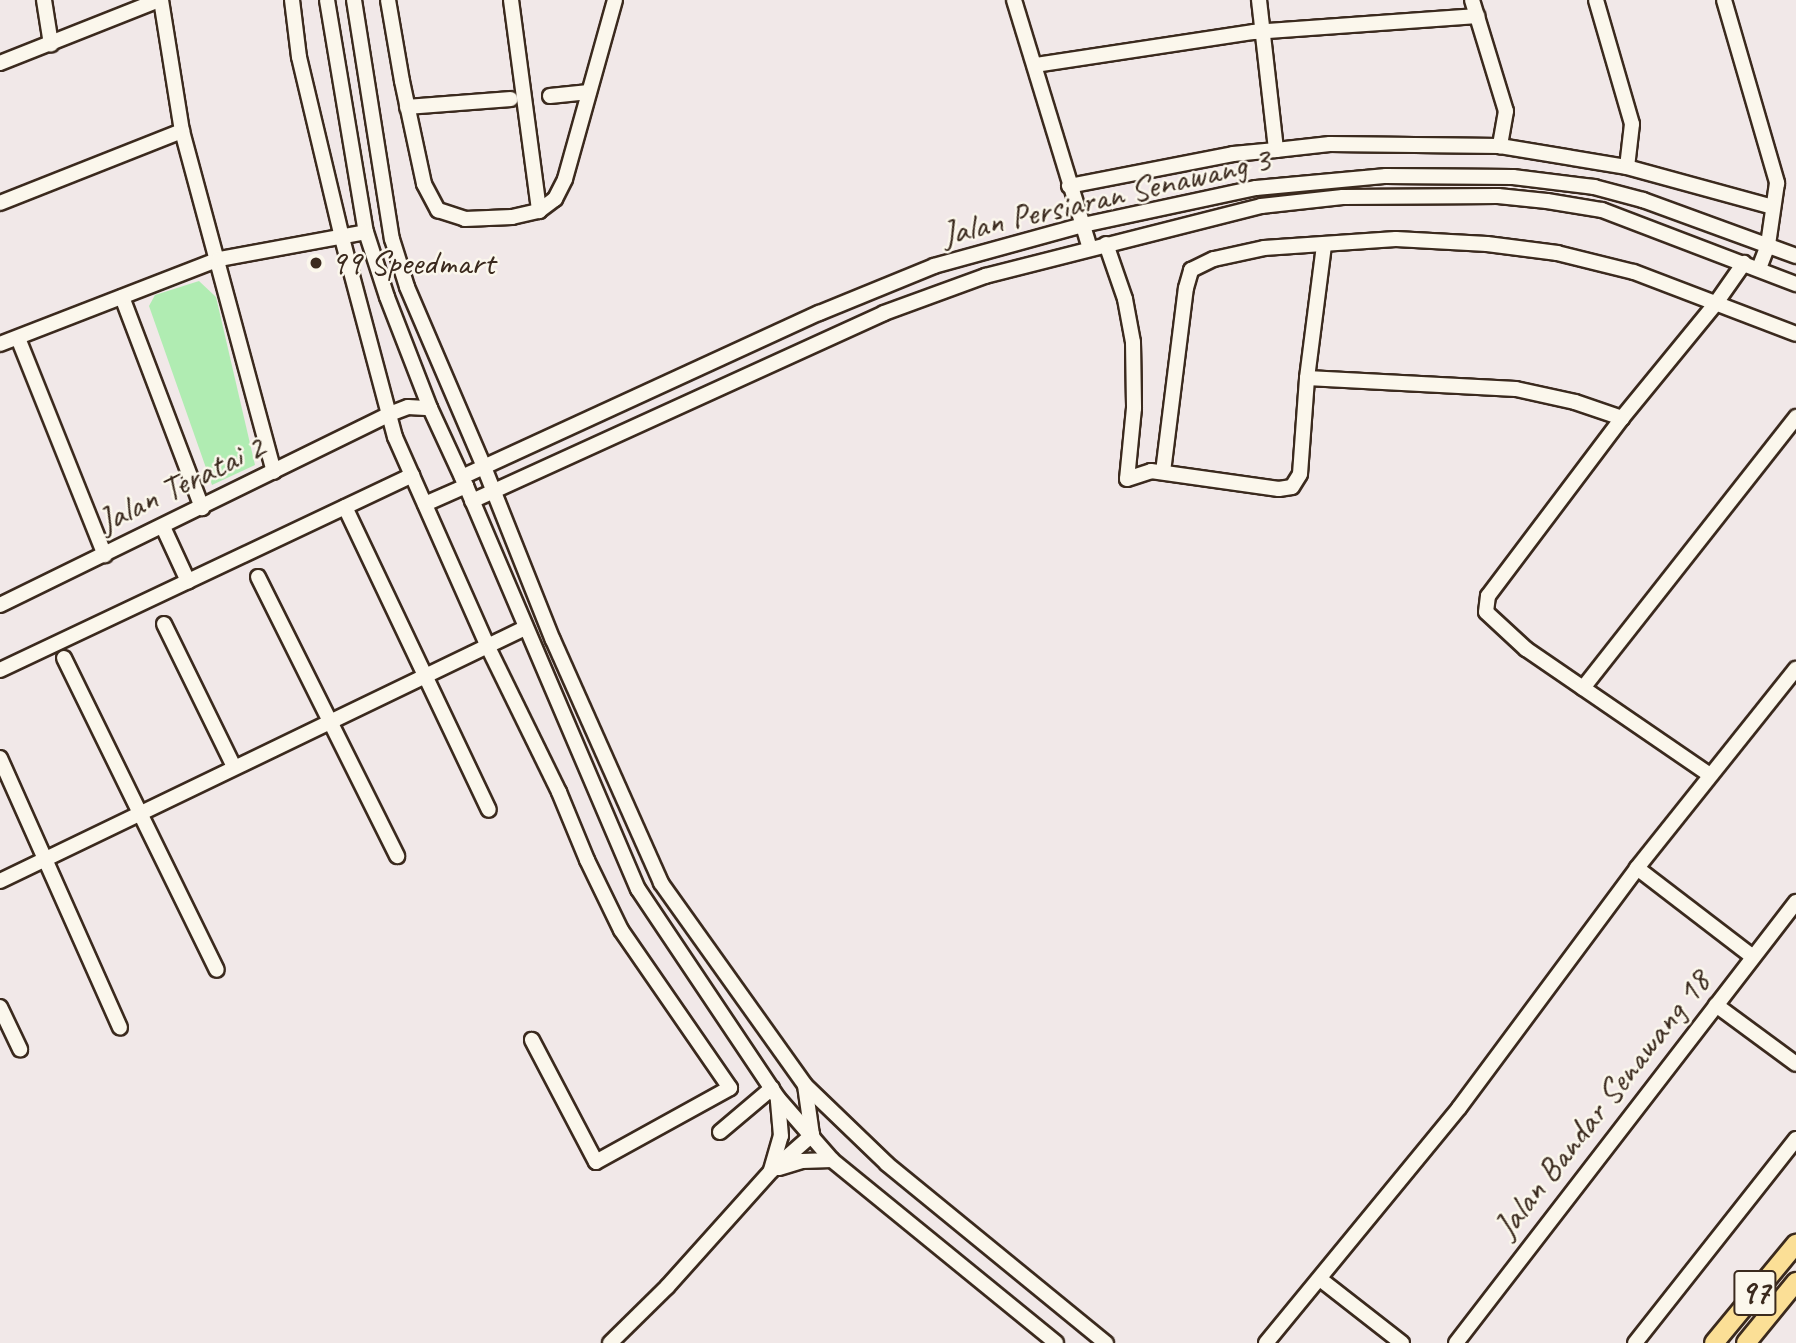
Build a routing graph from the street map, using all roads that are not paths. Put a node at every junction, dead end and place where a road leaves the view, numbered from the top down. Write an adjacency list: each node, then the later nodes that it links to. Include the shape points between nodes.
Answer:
1 (44, 0): 16 (street)
2 (160, 0): 16 (street); 23 (street)
3 (292, 0): 33 (street, via 299,57)
4 (327, 0): 32 (street)
5 (354, 0): 53 (street, via 392,239 407,287)
6 (388, 0): 22 (street)
7 (511, 0): 30 (street)
8 (615, 0): 19 (street)
9 (1014, 0): 18 (street)
10 (1259, 0): 15 (street)
11 (1472, 0): 14 (street)
12 (1596, 0): 26 (street, via 1632,124)
13 (1724, 0): 29 (street, via 1777,183)
14 (1477, 16): 15 (street); 24 (street, via 1506,111)
15 (1263, 31): 18 (street); 25 (street)
16 (51, 44): 17 (street)
17 (0, 63)
18 (1035, 65): 27 (street)
19 (589, 92): 20 (street); 30 (street, via 565,179 555,199)
20 (550, 96)
21 (511, 99): 22 (street)
22 (407, 107): 30 (street, via 424,184 438,210 465,219)
23 (182, 131): 28 (street); 39 (street)
24 (1500, 146): 25 (street, via 1330,144); 26 (street)
25 (1276, 149): 27 (street)
26 (1627, 167): 29 (street)
27 (1070, 186): 31 (street)
28 (0, 203)
29 (1773, 207): 35 (street)
30 (539, 211)
31 (1083, 225): 35 (street, Jalan Persiaran Senawang 3, via 1256,188 1386,176 1513,177 1594,187 1643,200); 37 (street); 53 (street, Jalan Persiaran Senawang 3, via 934,266 882,286)
32 (366, 232): 33 (street); 49 (street)
33 (342, 239): 39 (street); 50 (street)
34 (1106, 244): 37 (street, Jalan Persiaran Senawang 3); 40 (street, Jalan Persiaran Senawang 3, via 1261,205 1343,197 1498,196 1602,210); 55 (street, via 1125,299 1133,342 1135,408 1127,479)
35 (1768, 245): 38 (street, Jalan Persiaran Senawang 3); 41 (street)
36 (1324, 246): 44 (street, via 1396,239 1557,253 1634,272); 48 (street); 55 (street, via 1264,248 1214,259 1191,270)
37 (1090, 248): 58 (street, Jalan Persiaran Senawang 3, via 985,276 884,313)
38 (1796, 256)
39 (219, 259): 43 (street); 54 (street)
40 (1744, 263): 41 (street, Jalan Persiaran Senawang 3); 44 (street)
41 (1759, 268): 42 (street, Jalan Persiaran Senawang 3)
42 (1796, 284)
43 (122, 298): 46 (street); 62 (street)
44 (1716, 303): 45 (street); 52 (street)
45 (1796, 334)
46 (18, 338): 47 (street); 64 (street)
47 (0, 344)
48 (1307, 378): 52 (street, via 1516,389); 55 (street, via 1300,474 1292,487)
49 (430, 408): 50 (street, Jalan Teratai 2, via 408,407); 57 (street)
50 (387, 415): 54 (street, Jalan Teratai 2); 56 (street)
51 (1796, 417): 75 (street)
52 (1622, 418): 75 (street, via 1488,596 1486,612 1526,649)
53 (484, 467): 57 (street, Jalan Persiaran Senawang 3); 58 (street)
54 (274, 472): 62 (street, Jalan Teratai 2)
55 (1163, 472)
56 (412, 475): 60 (street); 61 (street)
57 (464, 481): 59 (street); 60 (street, Jalan Persiaran Senawang 3)
58 (494, 491): 59 (street, Jalan Persiaran Senawang 3); 95 (street, via 553,640 661,883)
59 (472, 501): 69 (street)
60 (425, 504): 70 (street)
61 (345, 507): 66 (street); 74 (street)
62 (202, 508): 63 (street, Jalan Teratai 2)
63 (163, 527): 64 (street, Jalan Teratai 2); 66 (street)
64 (104, 555): 67 (street, Jalan Teratai 2)
65 (258, 577): 76 (street)
66 (188, 581): 73 (street)
67 (1, 601)
68 (164, 624): 78 (street)
69 (525, 628): 70 (street); 96 (street, via 638,889)
70 (487, 645): 74 (street); 92 (street, via 621,930 730,1088 596,1162)
71 (64, 658): 81 (street)
72 (1796, 669): 79 (street)
73 (0, 670)
74 (423, 676): 76 (street); 80 (street)
75 (1583, 688): 79 (street)
76 (330, 721): 78 (street); 82 (street)
77 (0, 758): 83 (street)
78 (234, 767): 81 (street)
79 (1710, 775): 84 (street)
80 (489, 810)
81 (140, 814): 83 (street); 88 (street)
82 (397, 856)
83 (48, 860): 85 (street); 91 (street)
84 (1637, 868): 87 (street); 103 (street, via 1459,1108)
85 (0, 881)
86 (1796, 902): 87 (street, Jalan Bandar Senawang 18)
87 (1753, 957): 89 (street, Jalan Bandar Senawang 18)
88 (217, 970)
89 (1716, 1005): 94 (street); 110 (street, Jalan Bandar Senawang 18)
90 (0, 1007): 93 (street)
91 (120, 1028)
92 (532, 1040)
93 (20, 1049)
94 (1796, 1064)
95 (805, 1085): 98 (street); 107 (street, via 887,1164)
96 (775, 1093): 97 (street); 98 (street); 101 (street, via 781,1136)
97 (720, 1132)
98 (812, 1135): 100 (street); 101 (street)
99 (1796, 1139): 111 (street)
100 (832, 1160): 101 (street, via 802,1161); 106 (street)
101 (771, 1171): 105 (street)
102 (1796, 1244): 112 (main road, 97)
103 (1320, 1279): 108 (street); 109 (street)
104 (1796, 1282): 113 (main road, 97)
105 (610, 1343)
106 (1056, 1343)
107 (1106, 1343)
108 (1266, 1343)
109 (1402, 1343)
110 (1457, 1343)
111 (1635, 1343)
112 (1714, 1343)
113 (1746, 1343)

